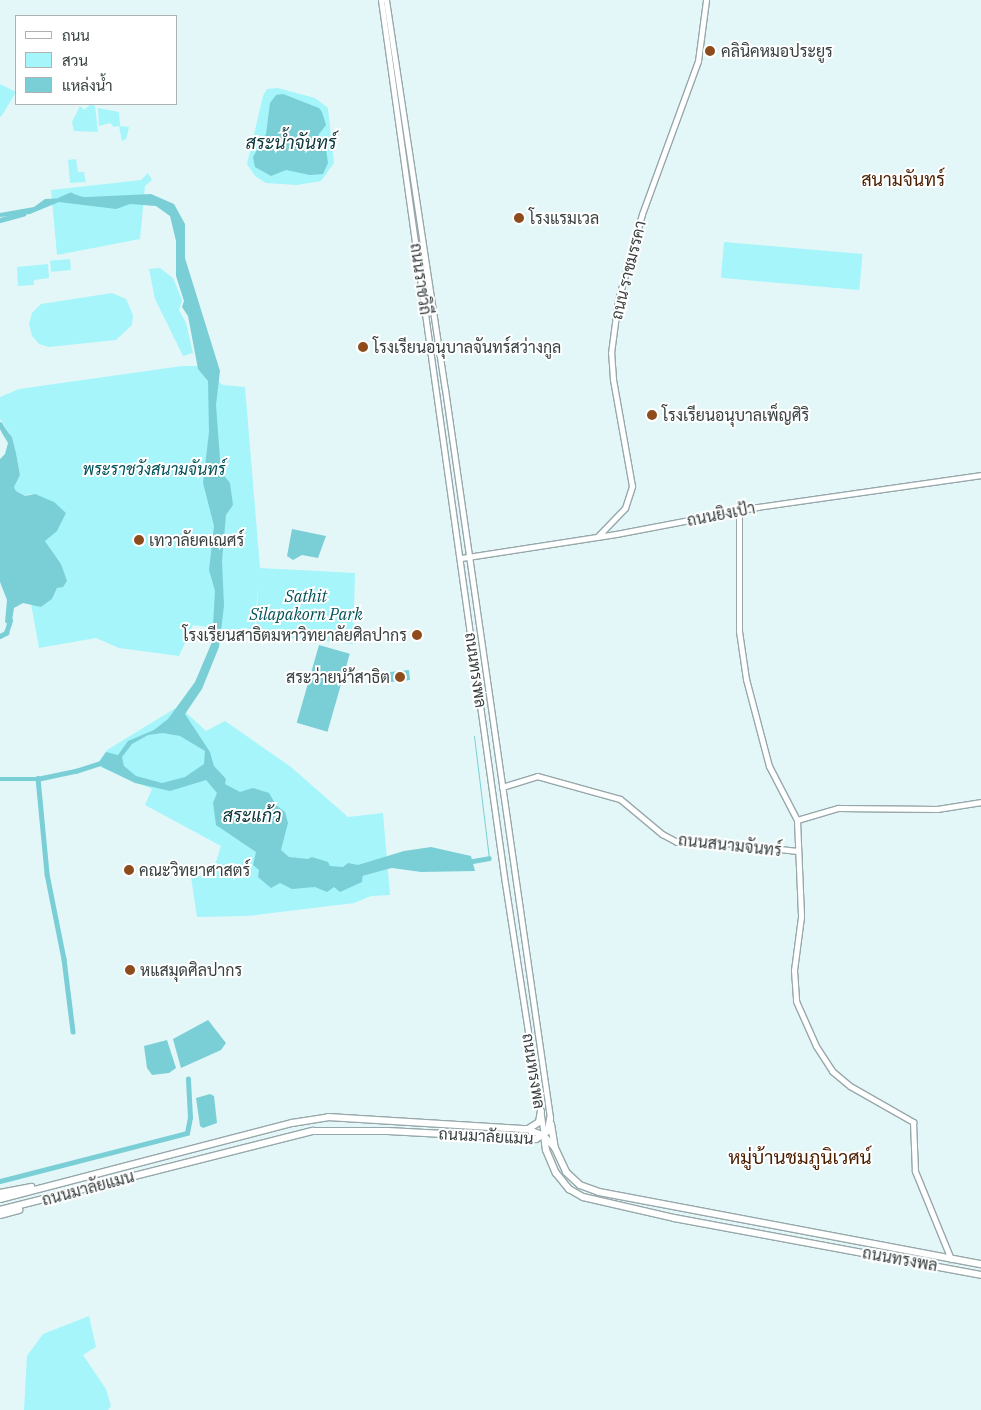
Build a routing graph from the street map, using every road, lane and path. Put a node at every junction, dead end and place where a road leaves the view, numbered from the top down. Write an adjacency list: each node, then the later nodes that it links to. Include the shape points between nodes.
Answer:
1 (381, 0): 5 (main road, ถนนราชวิถี)
2 (386, 0): 4 (main road, ถนนราชวิถี)
3 (706, 0): 8 (main road, ถนน ราชมรรคา, via 698,61 629,253 618,300 611,353 632,486 625,508)
4 (426, 256): 5 (main road); 9 (main road, ถนนราชวิถี)
5 (418, 257): 10 (main road, ถนนราชวิถี)
6 (981, 475): 7 (main road, ถนนยิงเป้า)
7 (739, 511): 8 (main road, ถนนยิงเป้า); 14 (main road, via 740,631 746,679 769,766)
8 (598, 536): 9 (main road, ถนนยิงเป้า)
9 (469, 556): 10 (main road, ถนนยิงเป้า); 12 (main road, ถนนทรงพล)
10 (461, 558): 11 (main road, ถนนทรงพล)
11 (492, 784): 12 (main road, ถนนสนามจันทร์); 16 (main road, ถนนทรงพล)
12 (502, 784): 15 (main road, ถนนสนามจันทร์, via 537,776 620,799 662,834 677,842 718,842); 17 (main road, ถนนทรงพล)
13 (981, 802): 14 (main road, via 937,809 838,808)
14 (797, 820): 15 (main road)
15 (797, 851): 29 (main road, via 801,917 794,970 797,1005 816,1046 837,1076 913,1122 915,1171)
16 (541, 1111): 18 (highway, via 539,1122); 19 (main road, ถนนทรงพล)
17 (550, 1118): 19 (highway); 21 (highway, ถนนทรงพล)
18 (527, 1129): 19 (highway, ถนนมาลัยแมน); 24 (highway, ถนนมาลัยแมน, via 339,1116 313,1118)
19 (544, 1136): 20 (highway, ถนนมาลัยแมน); 21 (highway); 22 (highway, ถนนทรงพล)
20 (529, 1140): 22 (highway); 23 (highway, ถนนมาลัยแมน, via 388,1130 313,1131)
21 (555, 1148): 29 (highway, ถนนทรงพล, via 566,1172 575,1181 599,1192)
22 (546, 1150): 31 (highway, ถนนทรงพล, via 559,1179 583,1197 674,1218)
23 (94, 1186): 27 (highway, ถนนมาลัยแมน); 28 (highway, via 80,1194)
24 (44, 1187): 25 (highway); 26 (highway, ถนนมาลัยแมน)
25 (0, 1193)
26 (0, 1199)
27 (0, 1210)
28 (0, 1215)
29 (951, 1259): 30 (highway, ถนนทรงพล)
30 (981, 1264)
31 (981, 1275)

